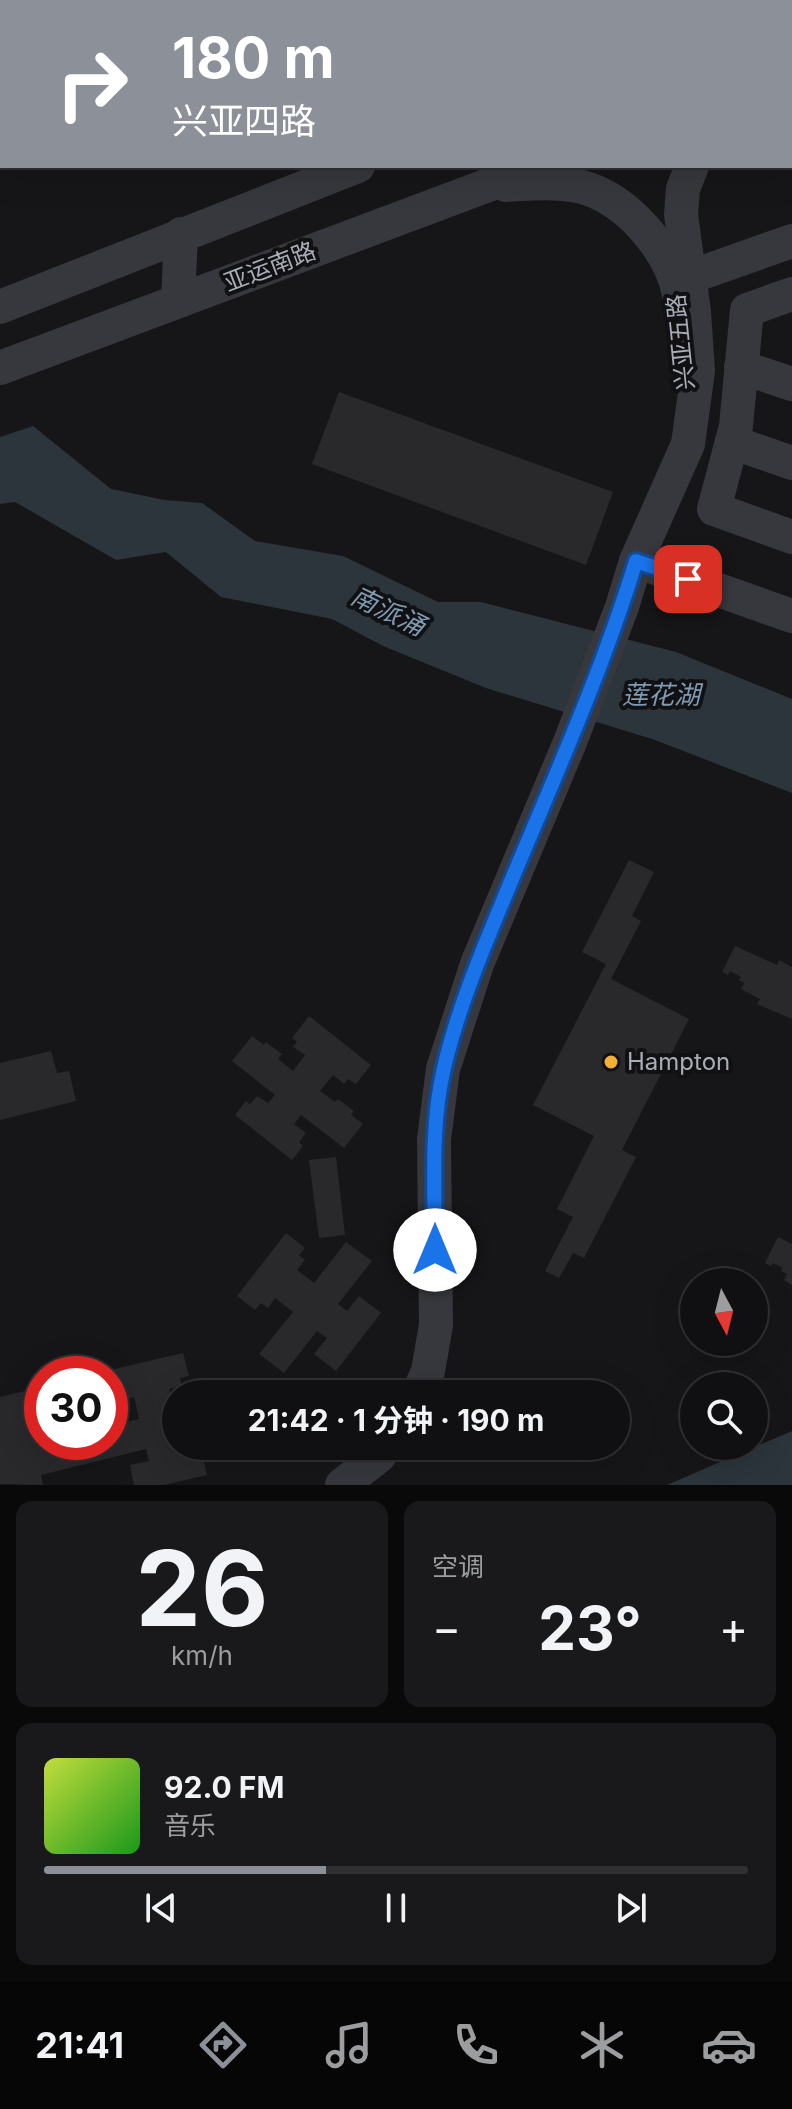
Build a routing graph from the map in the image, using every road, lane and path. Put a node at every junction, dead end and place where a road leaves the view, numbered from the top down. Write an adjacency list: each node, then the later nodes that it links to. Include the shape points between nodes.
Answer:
1 (353, 168): 5 (street)
2 (534, 168): 4 (street, 亚运南路)
3 (691, 168): 7 (street, 兴亚五路, via 681,214)
4 (486, 186): 9 (street, 亚运南路); 15 (street, 兴亚五路, via 581,187 635,217 659,247 677,286 685,335)
5 (181, 234): 9 (street); 10 (street)
6 (792, 241): 7 (street)
7 (690, 277): 15 (street, 兴亚五路, via 698,371)
8 (792, 294): 11 (street, via 747,310)
9 (178, 301): 12 (street, 亚运南路)
10 (0, 307)
11 (741, 367): 13 (street); 14 (street)
12 (0, 368)
13 (792, 384)
14 (732, 442): 16 (street); 17 (street, via 714,509)
15 (688, 444): 18 (street, 兴亚五路)
16 (792, 463)
17 (792, 537)
18 (636, 561): 19 (street); 20 (street, 兴亚五路, via 570,742 477,964 443,1069 434,1139 436,1325)
19 (792, 616)
20 (424, 1380)
21 (374, 1460): 22 (street)
22 (342, 1485)

